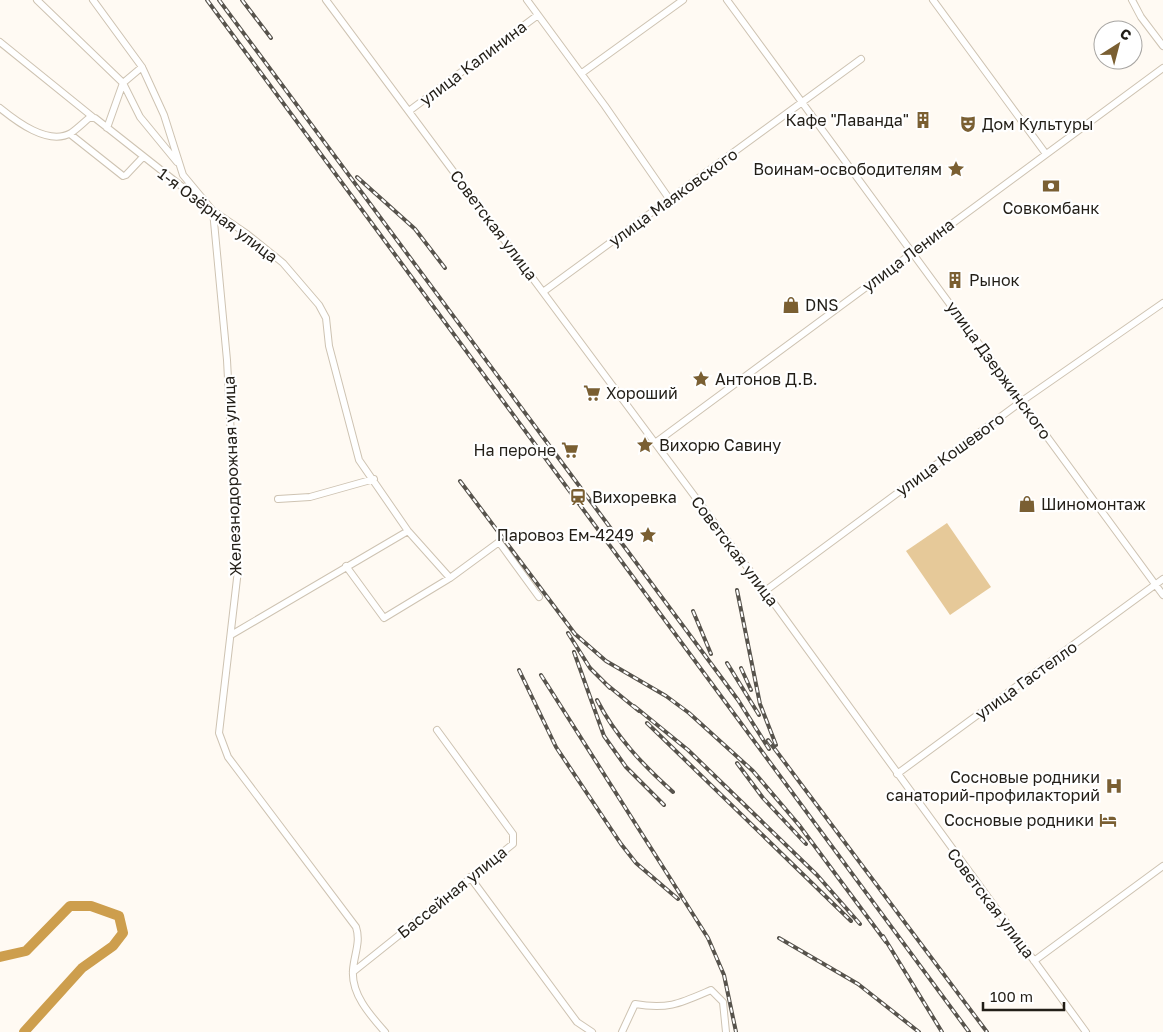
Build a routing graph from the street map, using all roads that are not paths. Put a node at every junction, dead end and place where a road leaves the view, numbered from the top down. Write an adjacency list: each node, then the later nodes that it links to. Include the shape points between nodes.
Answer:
1 (37, 0): 16 (street)
2 (93, 0): 13 (street)
3 (326, 0): 19 (street, Советская улица)
4 (527, 0): 9 (street)
5 (683, 0): 15 (street)
6 (727, 0): 17 (street, улица Дзержинского)
7 (1132, 0): 11 (street, via 1140,17)
8 (937, 1): 23 (street)
9 (538, 15): 15 (street); 19 (street, улица Калинина)
10 (0, 42): 20 (street, 1-я Озёрная улица)
11 (1163, 46)
12 (861, 59): 17 (street, улица Маяковского)
13 (142, 66): 16 (street); 25 (street, via 164,115)
14 (1163, 68): 23 (street, улица Ленина)
15 (582, 73): 26 (street)
16 (123, 83): 21 (street); 25 (street, via 140,117)
17 (802, 101): 26 (street, улица Маяковского); 28 (street, улица Дзержинского)
18 (0, 108): 22 (street, via 18,123 43,134)
19 (409, 111): 29 (street, Советская улица)
20 (94, 118): 21 (street, 1-я Озёрная улица); 22 (street, via 89,118)
21 (107, 128): 24 (street, 1-я Озёрная улица)
22 (70, 134): 24 (street, via 123,176)
23 (1046, 154): 28 (street, улица Ленина)
24 (143, 157): 27 (street, 1-я Озёрная улица)
25 (179, 165): 27 (street, via 183,175)
26 (670, 200): 29 (street, улица Маяковского)
27 (213, 211): 33 (street, 1-я Озёрная улица, via 283,264 319,305 326,318 329,346 359,460); 43 (street, Железнодорожная улица, via 227,360 238,570)
28 (913, 251): 31 (street, улица Дзержинского); 32 (street, улица Ленина)
29 (543, 292): 32 (street, Советская улица)
30 (1163, 303): 31 (street, улица Кошевого)
31 (1022, 401): 39 (street, улица Дзержинского); 40 (street, улица Кошевого)
32 (655, 443): 40 (street, Советская улица)
33 (374, 479): 34 (street, via 310,497); 35 (street, 1-я Озёрная улица)
34 (278, 499)
35 (408, 531): 36 (street); 37 (street, 1-я Озёрная улица)
36 (346, 566): 37 (street, via 384,618); 43 (street)
37 (450, 578): 42 (street, via 499,542)
38 (1163, 579): 39 (street, улица Гастелло)
39 (1155, 585): 41 (street, улица Дзержинского); 45 (street, улица Гастелло)
40 (765, 591): 45 (street, Советская улица)
41 (1163, 596)
42 (539, 597)
43 (231, 635): 49 (street, Железнодорожная улица, via 219,733 228,757 356,927 358,936)
44 (437, 730): 47 (street, Бассейная улица, via 513,834 513,844)
45 (897, 774): 48 (street, Советская улица)
46 (1163, 866): 48 (street)
47 (470, 877): 49 (street, Бассейная улица); 51 (street, via 577,1022)
48 (1034, 961): 54 (street, Советская улица)
49 (353, 972): 50 (street, via 355,991)
50 (383, 1032)
51 (592, 1032)
52 (622, 1032): 53 (street, via 635,1004 658,1008 711,990 723,1002)
53 (726, 1032)
54 (1086, 1032)

